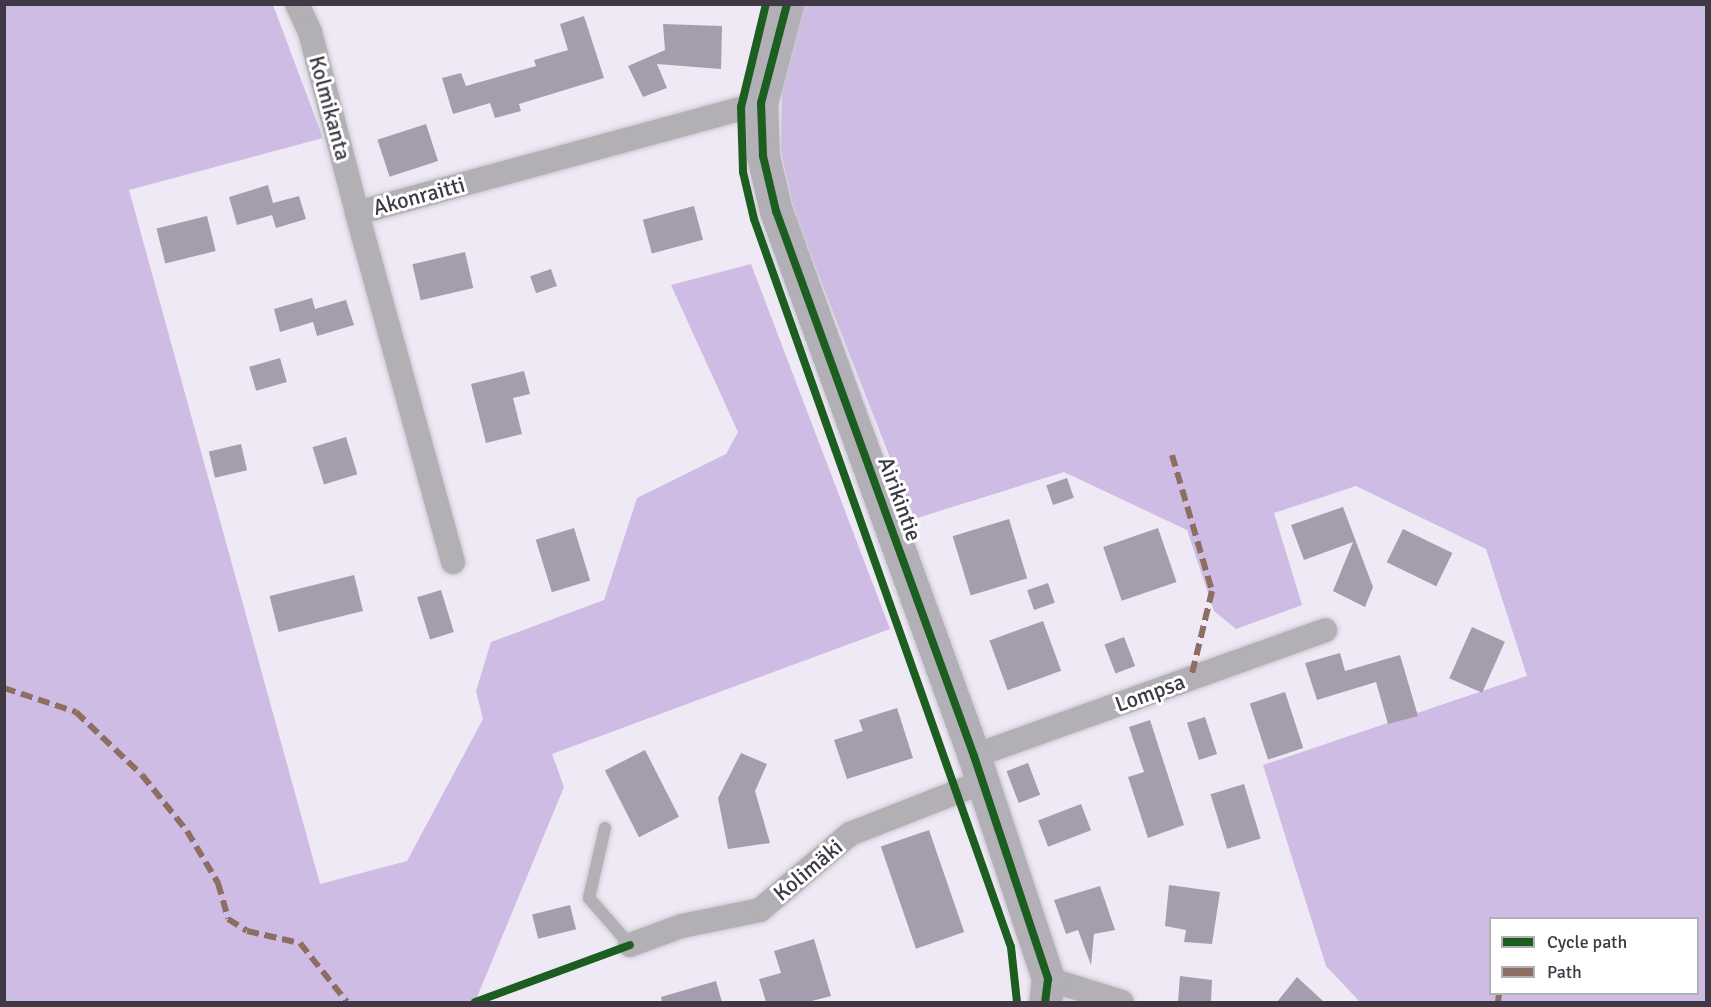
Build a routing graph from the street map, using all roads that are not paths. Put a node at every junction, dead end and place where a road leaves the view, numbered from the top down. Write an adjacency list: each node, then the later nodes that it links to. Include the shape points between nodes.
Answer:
1 (297, 4): 4 (street, Kolmikanta, via 310,32)
2 (787, 4): 3 (street, Airikintie)
3 (761, 103): 4 (street, Akonraitti); 7 (street, Airikintie, via 763,156 776,212)
4 (357, 213): 5 (street, Akonraitti)
5 (453, 562)
6 (1325, 630): 7 (street, Lompsa)
7 (978, 769): 9 (street, Kolimäki, via 850,834 760,910 682,926); 10 (street, Airikintie)
8 (604, 828): 9 (lane, via 589,898)
9 (630, 945)
10 (1046, 991): 11 (street)
11 (1122, 1002)

